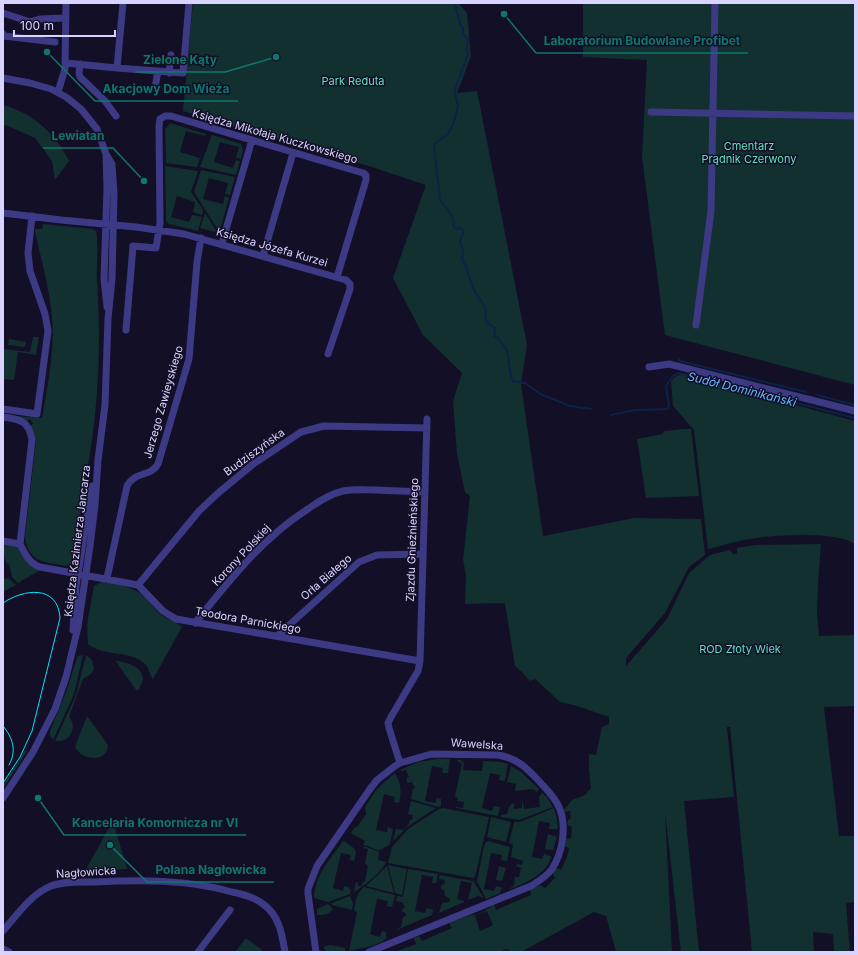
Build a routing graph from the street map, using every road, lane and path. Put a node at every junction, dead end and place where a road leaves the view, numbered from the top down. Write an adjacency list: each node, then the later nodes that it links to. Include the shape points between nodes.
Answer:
1 (66, 3): 6 (street)
2 (123, 3): 12 (street)
3 (189, 3): 14 (street, via 183,73)
4 (715, 3): 19 (street)
5 (3, 13): 6 (street, via 30,22)
6 (66, 18): 10 (street)
7 (3, 34): 8 (street)
8 (55, 42)
9 (171, 54): 14 (street)
10 (66, 63): 11 (street); 17 (street)
11 (80, 64): 12 (street); 20 (street, via 80,77 105,101)
12 (117, 68): 13 (street)
13 (158, 71): 14 (street); 16 (street)
14 (169, 72)
15 (3, 78): 17 (street, Księdza Kazimierza Jancarza)
16 (156, 88)
17 (58, 92): 24 (street, Księdza Kazimierza Jancarza, via 76,104 88,117 97,129)
18 (651, 112): 19 (street)
19 (713, 114): 21 (street); 35 (street, via 711,211)
20 (116, 116)
21 (855, 116)
22 (252, 140): 23 (street, Księdza Mikołaja Kuczkowskiego); 29 (street, Księdza Mikołaja Kuczkowskiego, via 171,116 165,116 160,120); 31 (street)
23 (293, 153): 32 (street); 33 (street, Księdza Mikołaja Kuczkowskiego, via 366,175)
24 (106, 154): 27 (street, Księdza Kazimierza Jancarza); 28 (street, Księdza Kazimierza Jancarza, via 112,164 114,176)
25 (3, 213): 26 (street, Księdza Józefa Kurzei)
26 (32, 216): 27 (street, Księdza Józefa Kurzei); 39 (street, via 28,253 30,271 45,314 48,331 37,414)
27 (105, 225): 28 (street, Księdza Józefa Kurzei); 34 (street, Księdza Kazimierza Jancarza)
28 (114, 225): 29 (street, Księdza Józefa Kurzei); 34 (street, Księdza Kazimierza Jancarza)
29 (159, 230): 30 (street, Księdza Józefa Kurzei); 36 (street, via 156,248 133,246)
30 (201, 238): 31 (street, Księdza Józefa Kurzei); 51 (street, Jerzego Zawieyskiego, via 189,359 158,464 155,469 134,478 127,486)
31 (222, 243): 32 (street, Księdza Józefa Kurzei)
32 (263, 256): 33 (street, Księdza Józefa Kurzei)
33 (337, 277): 37 (street, Księdza Józefa Kurzei, via 346,280 350,284 350,289)
34 (108, 319): 44 (street, Księdza Kazimierza Jancarza, via 105,404)
35 (696, 325)
36 (126, 330)
37 (328, 354)
38 (649, 367): 40 (street, via 669,364)
39 (3, 409)
40 (855, 411)
41 (3, 417): 47 (street, via 25,423 32,440)
42 (427, 419): 43 (street, Zjazdu Gnieźnieńskiego)
43 (427, 428): 45 (street, Zjazdu Gnieźnieńskiego); 52 (street, Budziszyńska, via 324,426 301,432 252,465 217,494 199,511)
44 (98, 460): 49 (street, Księdza Kazimierza Jancarza, via 88,503); 50 (street, Księdza Kazimierza Jancarza)
45 (425, 492): 48 (street, Zjazdu Gnieźnieńskiego); 53 (street, Korony Polskiej, via 356,490 330,495 299,514 263,545)
46 (3, 541): 47 (street)
47 (20, 544): 49 (street, via 27,558 36,565)
48 (423, 554): 54 (street, Orła Białego, via 377,555 359,562); 56 (street, Zjazdu Gnieźnieńskiego)
49 (78, 573): 50 (street); 55 (street, Księdza Kazimierza Jancarza)
50 (86, 575): 51 (street); 55 (street, Księdza Kazimierza Jancarza)
51 (107, 578): 52 (street)
52 (138, 585): 53 (street, Teodora Parnickiego, via 169,616)
53 (195, 623): 54 (street, Teodora Parnickiego)
54 (277, 636): 56 (street, Teodora Parnickiego)
55 (72, 648): 58 (street, Księdza Kazimierza Jancarza, via 66,677 48,723 33,752)
56 (420, 661): 57 (street, Zjazdu Gnieźnieńskiego, via 418,671 388,723)
57 (400, 763): 65 (street, Wawelska, via 386,772 370,789 312,876 308,894); 66 (street, Wawelska, via 431,754 498,755 515,760 555,799 561,812 563,832 558,857 551,870 531,886)
58 (3, 798)
59 (230, 910): 63 (street)
60 (3, 931): 64 (street, Nagłowicka, via 40,892 52,886 68,883 170,881 215,887 254,898 273,914 281,930)
61 (3, 949): 62 (street)
62 (9, 952)
63 (198, 952)
64 (285, 952)
65 (316, 952)
66 (369, 952)

